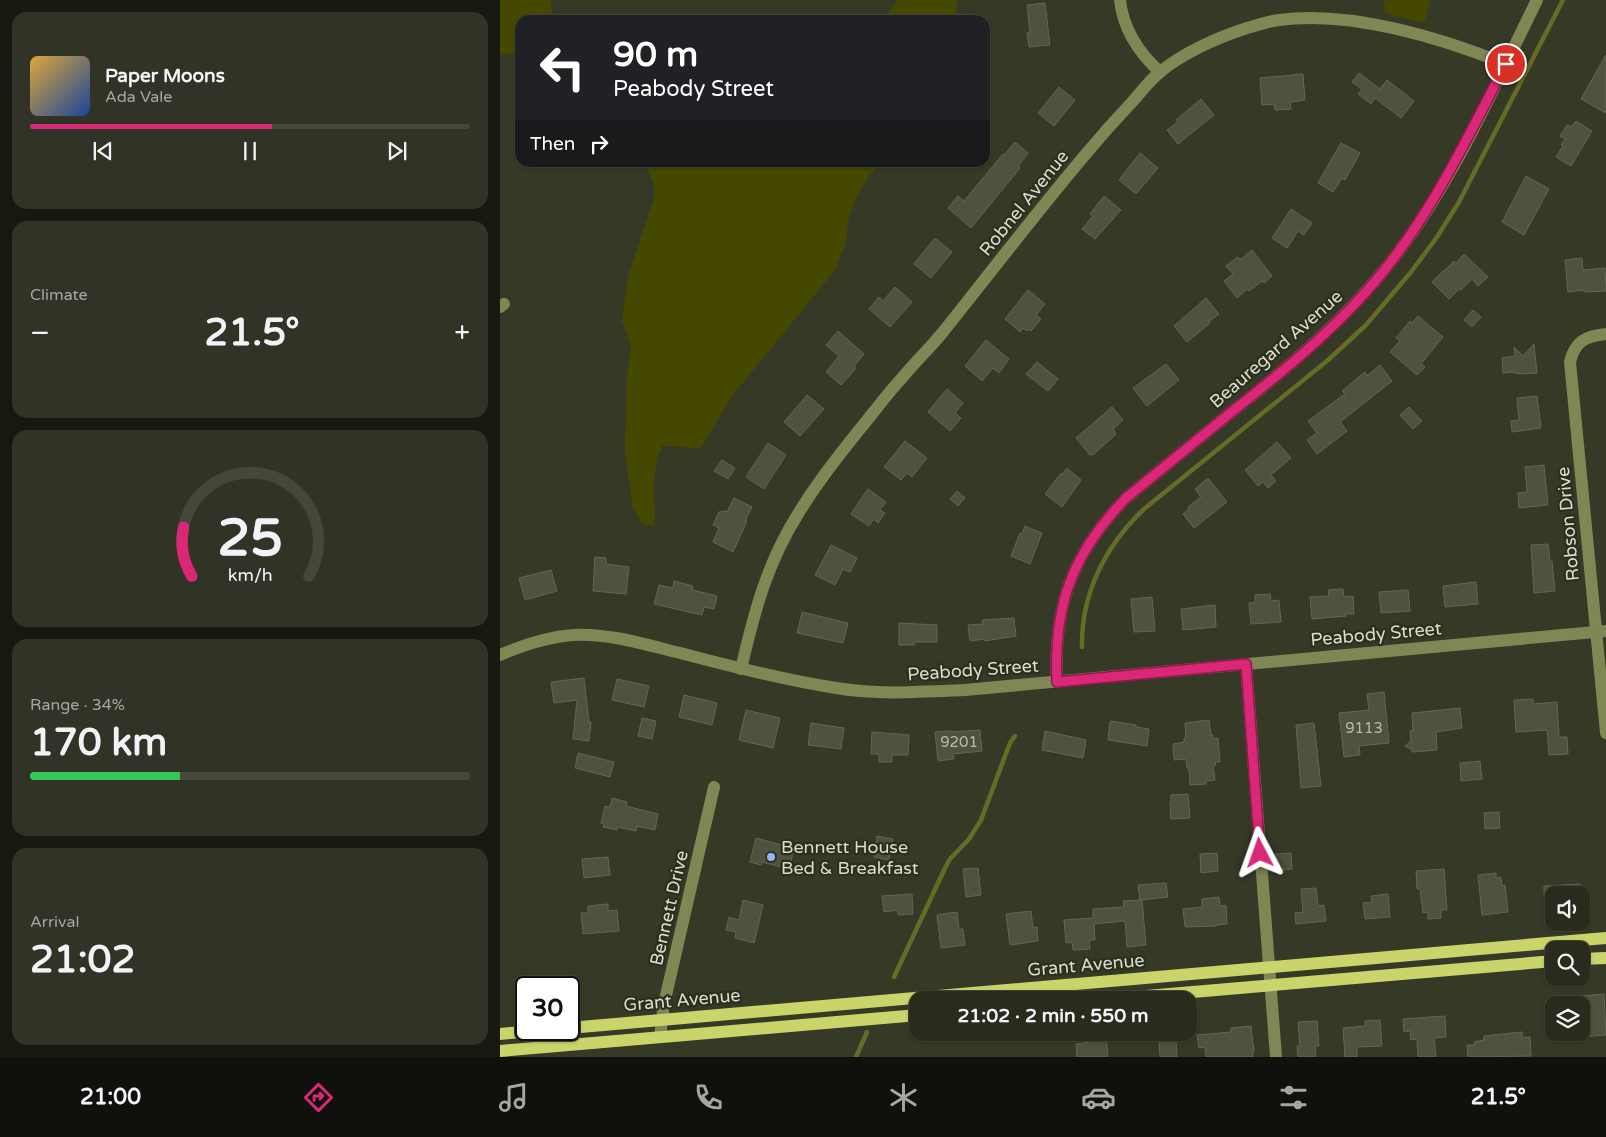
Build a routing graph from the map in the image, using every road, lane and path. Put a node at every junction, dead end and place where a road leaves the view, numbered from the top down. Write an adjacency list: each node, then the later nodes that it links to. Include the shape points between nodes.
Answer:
1 (1120, 0): 4 (street, via 1125,22 1135,42)
2 (1537, 0): 3 (street, Beauregard Avenue)
3 (1506, 64): 4 (street, Robnel Avenue, via 1479,53 1364,23 1296,18 1277,20 1223,37); 10 (street, Beauregard Avenue, via 1432,204 1390,264 1358,301 1278,375 1126,498 1106,519 1073,576 1059,618)
4 (1160, 72): 9 (street, Robnel Avenue, via 1058,187 821,480 778,548 755,612)
5 (1606, 334): 6 (street, Robson Drive, via 1579,343 1570,362)
6 (1601, 631): 8 (street, Peabody Street); 11 (street, Robson Drive)
7 (500, 655): 9 (street, Peabody Street, via 541,640 589,635 629,640)
8 (1246, 664): 10 (street, Peabody Street); 17 (street)
9 (741, 669): 10 (street, Peabody Street, via 836,688 882,693)
10 (1057, 682)
11 (1606, 733)
12 (714, 787): 21 (street, Bennett Drive)
13 (1606, 938): 17 (main road, Grant Avenue)
14 (1606, 958): 15 (main road)
15 (1590, 959)
16 (1545, 963): 18 (main road, Grant Avenue)
17 (1268, 966): 18 (street); 21 (main road, Grant Avenue)
18 (1270, 985): 19 (main road, Grant Avenue); 27 (street)
19 (1197, 991)
20 (909, 1017): 25 (main road, Grant Avenue)
21 (662, 1020): 22 (main road, Grant Avenue); 25 (street, Bennett Drive)
22 (580, 1027)
23 (515, 1033): 24 (main road)
24 (500, 1034)
25 (660, 1037): 26 (main road, Grant Avenue)
26 (500, 1051)
27 (1276, 1057)

